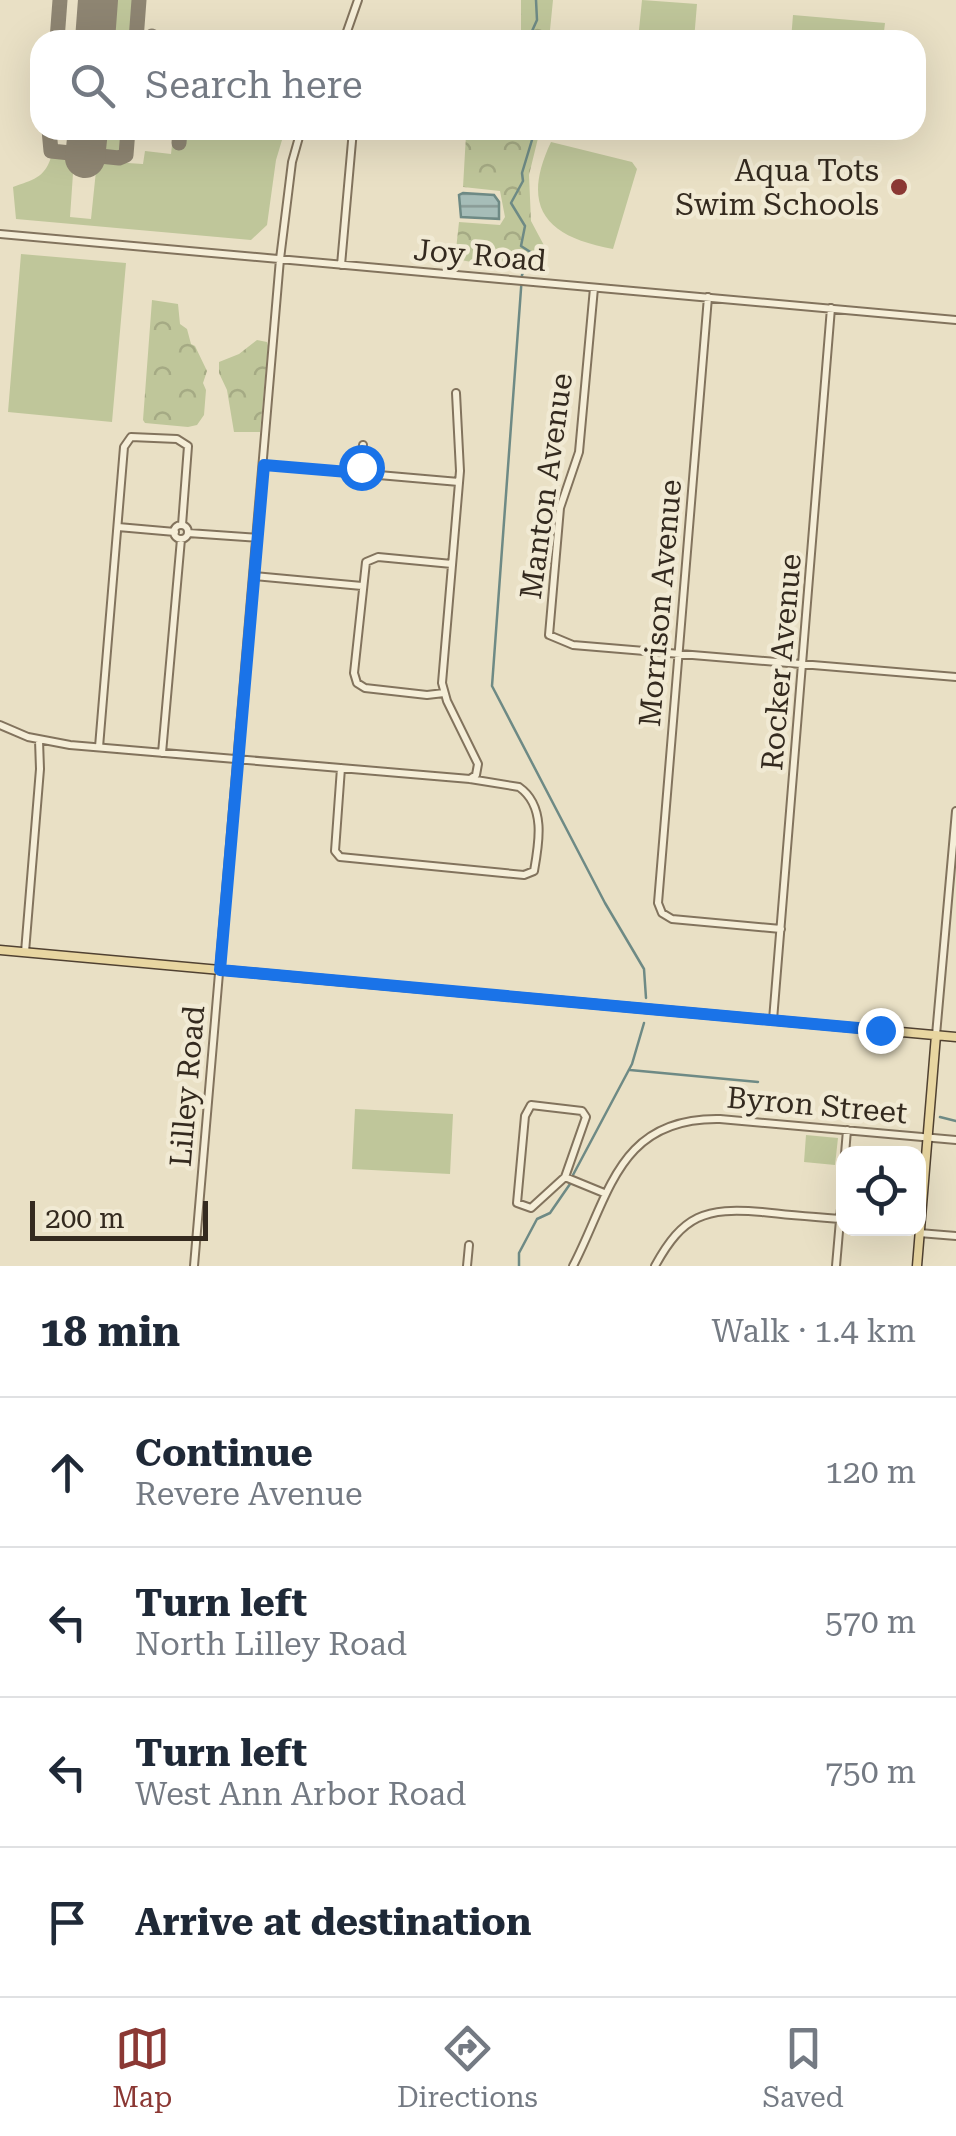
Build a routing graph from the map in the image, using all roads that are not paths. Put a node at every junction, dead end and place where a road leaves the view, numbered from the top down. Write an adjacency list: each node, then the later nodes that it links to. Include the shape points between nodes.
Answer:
1 (358, 0): 2 (street)
2 (348, 30)
3 (298, 140): 6 (street)
4 (351, 140): 7 (street)
5 (0, 234): 6 (street, Joy Road)
6 (280, 258): 7 (street, Joy Road); 14 (street, Lilley Road)
7 (341, 265): 8 (street, Joy Road)
8 (594, 288): 9 (street, Joy Road); 25 (street, Manton Avenue, via 579,452 560,508 548,630 564,644)
9 (708, 296): 10 (street, Joy Road); 25 (street, Morrison Avenue)
10 (831, 308): 11 (street, Joy Road); 26 (street, Rocker Avenue)
11 (956, 320)
12 (456, 393): 16 (street)
13 (363, 445): 15 (street)
14 (264, 465): 15 (street); 21 (street, Lilley Road)
15 (360, 473): 16 (street)
16 (459, 482): 22 (street)
17 (118, 526): 18 (street, via 124,447 139,436 188,446); 19 (street); 31 (street)
18 (182, 526): 19 (street); 20 (street)
19 (174, 532): 20 (street)
20 (184, 536): 21 (street); 32 (street)
21 (258, 538): 23 (street, Lilley Road)
22 (452, 564): 24 (street, via 373,558 364,566); 28 (street)
23 (254, 576): 24 (street); 33 (street, Lilley Road)
24 (362, 586): 28 (street, via 357,683)
25 (679, 654): 26 (street); 38 (street, Morrison Avenue, via 662,913)
26 (803, 664): 27 (street); 38 (street, Rocker Avenue)
27 (956, 677)
28 (444, 693): 35 (street, via 478,764)
29 (0, 725): 30 (street)
30 (39, 740): 31 (street); 40 (street)
31 (99, 748): 32 (street)
32 (162, 753): 33 (street)
33 (238, 759): 34 (street); 41 (street, Lilley Road)
34 (342, 768): 35 (street); 35 (street, via 340,857 532,874 540,824 524,790)
35 (470, 779)
36 (956, 811): 37 (street)
37 (954, 855): 43 (street)
38 (781, 928): 42 (street, Rocker Avenue)
39 (0, 950): 40 (main road)
40 (25, 952): 41 (main road)
41 (220, 970): 42 (main road); 58 (street, Lilley Road)
42 (774, 1020): 43 (main road)
43 (936, 1035): 44 (main road); 46 (main road)
44 (956, 1037)
45 (847, 1130): 46 (street, Byron Street); 48 (street); 51 (street, Byron Street, via 720,1118 684,1122 634,1150)
46 (928, 1137): 47 (street, Byron Street); 49 (main road)
47 (956, 1140)
48 (846, 1146)
49 (926, 1158)
50 (565, 1177): 50 (street, via 534,1207 517,1203 528,1106 585,1114); 51 (street)
51 (604, 1193): 60 (street, Byron Street)
52 (836, 1219): 61 (street, via 712,1212 678,1230)
53 (926, 1233): 56 (street)
54 (839, 1236): 62 (street)
55 (919, 1236): 63 (main road)
56 (956, 1236)
57 (468, 1245): 59 (street)
58 (194, 1266)
59 (467, 1266)
60 (573, 1266)
61 (654, 1266)
62 (836, 1266)
63 (917, 1266)

